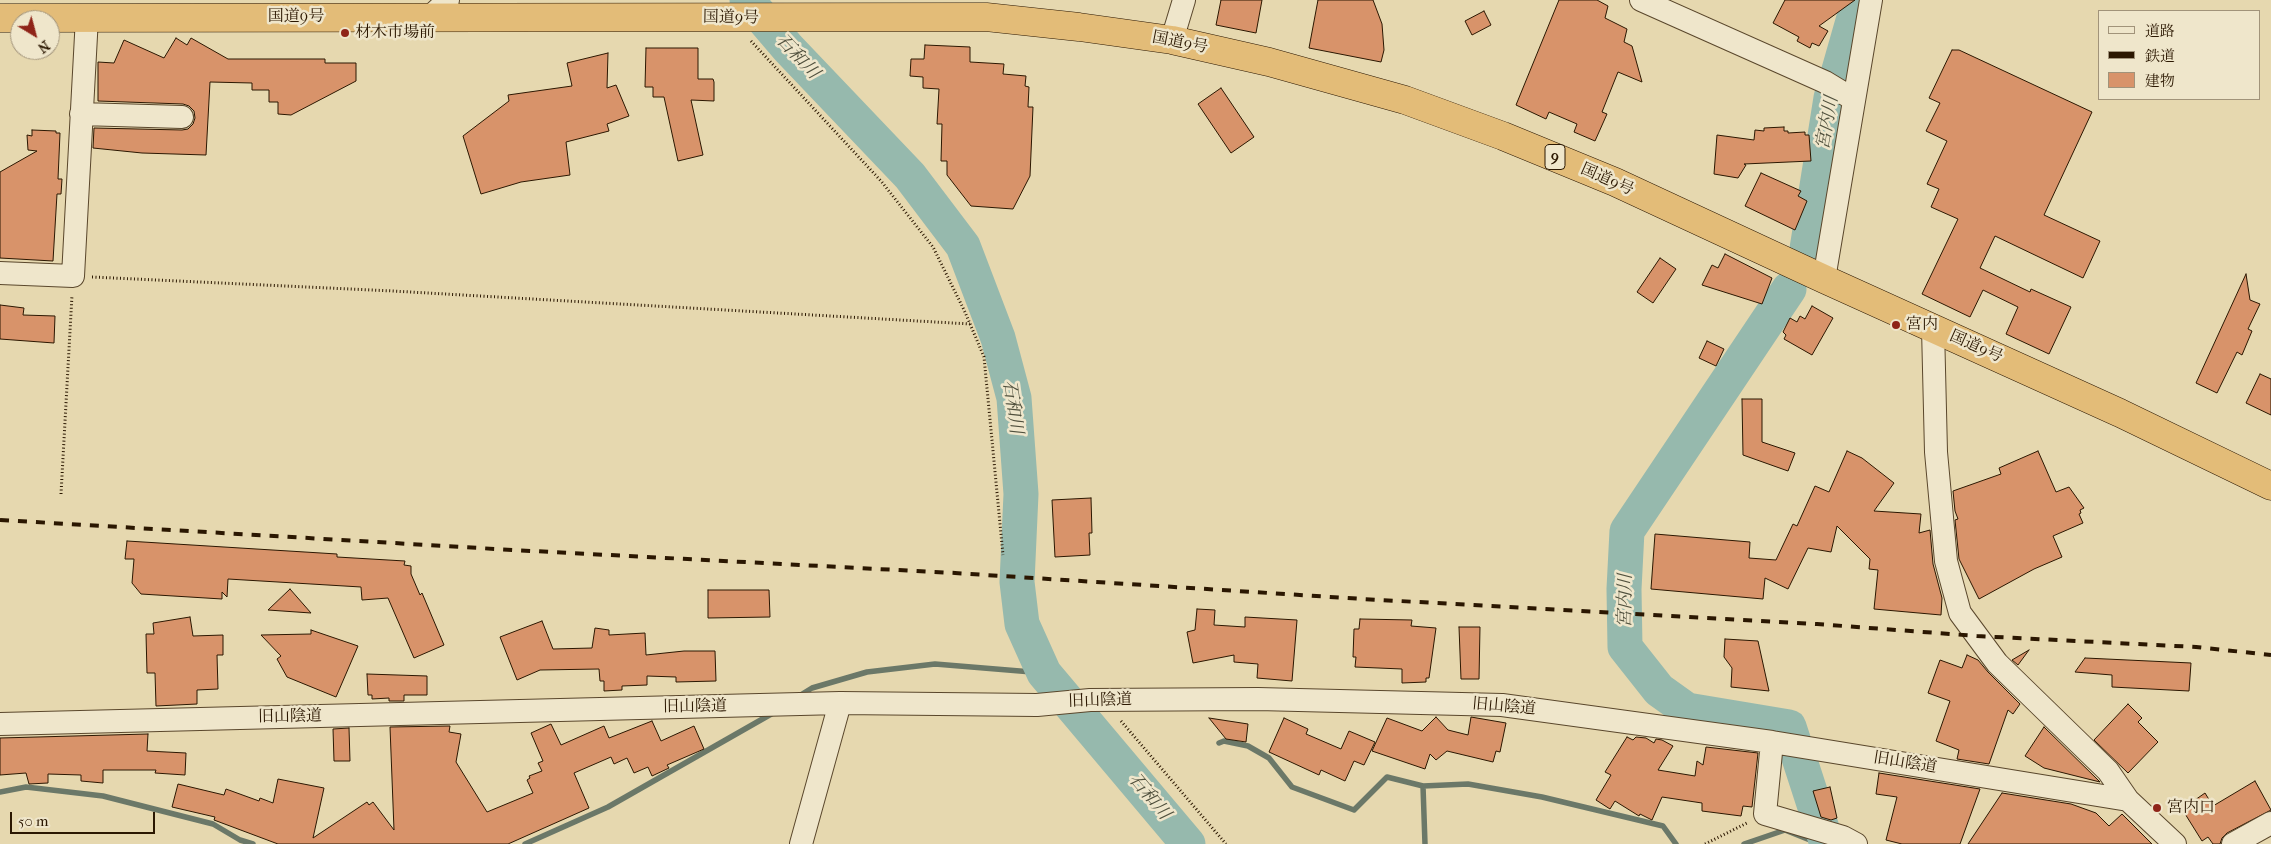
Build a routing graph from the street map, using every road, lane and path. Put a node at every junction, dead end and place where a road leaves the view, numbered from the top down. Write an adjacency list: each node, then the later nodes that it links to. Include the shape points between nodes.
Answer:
1 (1184, 0): 9 (street)
2 (1641, 0): 10 (street, via 1825,82)
3 (1871, 0): 10 (street)
4 (439, 8): 5 (highway, 国道9号 / 9); 6 (highway, 国道9号 / 9)
5 (541, 8): 8 (highway, 国道9号 / 9)
6 (86, 17): 7 (highway, 国道9号 / 9); 11 (street)
7 (0, 18)
8 (734, 18): 9 (highway, 国道9号 / 9, via 986,17); 16 (path, via 887,188 933,247)
9 (1172, 40): 15 (highway, 国道9号 / 9, via 1269,62 1423,106 1615,182)
10 (1853, 98): 15 (street)
11 (81, 114): 12 (street); 14 (street)
12 (182, 117)
13 (0, 273): 14 (street)
14 (73, 276): 16 (path); 19 (path)
15 (1824, 279): 17 (highway, 国道9号 / 9)
16 (970, 324): 20 (path, via 984,357)
17 (1933, 328): 18 (highway, 国道9号 / 9); 25 (street, via 1936,452 1946,561 1960,613 1998,664 2108,772)
18 (2271, 486)
19 (61, 494)
20 (1003, 555)
21 (1097, 700): 22 (street, 旧山陰道, via 1037,705); 24 (street, 旧山陰道, via 1258,699 1502,705); 29 (path)
22 (840, 703): 23 (street, 旧山陰道); 28 (street)
23 (0, 724)
24 (1772, 742): 25 (street, 旧山陰道); 26 (street)
25 (2128, 800): 32 (street)
26 (1765, 814): 30 (path); 31 (street, via 1843,837)
27 (2271, 823): 33 (street)
28 (802, 844)
29 (1226, 844)
30 (1705, 844)
31 (1856, 844)
32 (2175, 844)
33 (2233, 844)

